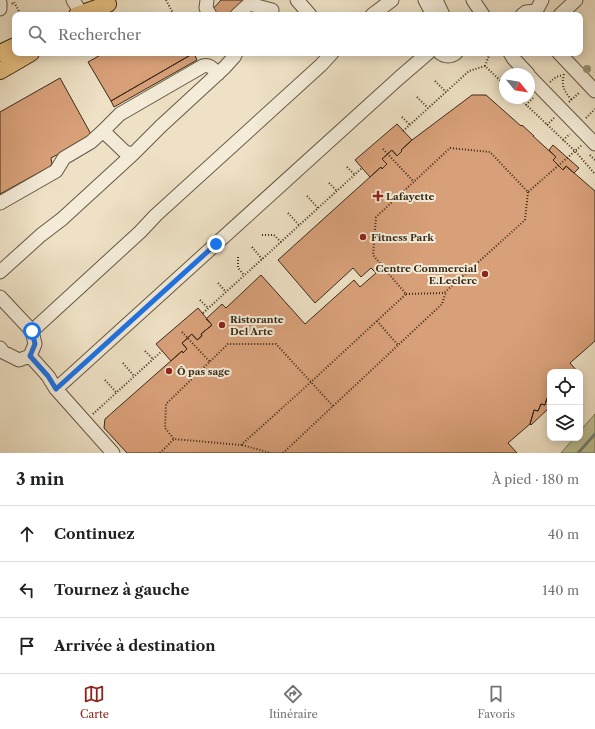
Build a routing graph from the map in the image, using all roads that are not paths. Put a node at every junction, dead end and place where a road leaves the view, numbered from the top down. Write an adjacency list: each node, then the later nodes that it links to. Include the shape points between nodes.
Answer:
1 (199, 0): 12 (street)
2 (207, 0): 13 (street)
3 (297, 0): 15 (street)
4 (392, 0): 16 (street)
5 (473, 0): 18 (street)
6 (576, 0): 20 (street)
7 (0, 3): 9 (street)
8 (427, 4): 17 (street)
9 (0, 9)
10 (537, 9): 19 (street)
11 (272, 10): 14 (street, via 250,4)
12 (202, 12)
13 (208, 12)
14 (241, 12)
15 (307, 12)
16 (376, 12)
17 (439, 12)
18 (481, 12)
19 (526, 12)
20 (563, 12)
21 (12, 47): 22 (main road)
22 (0, 53)
23 (26, 56): 30 (main road)
24 (234, 56): 31 (street)
25 (329, 56): 40 (street)
26 (424, 56): 43 (street)
27 (512, 56): 29 (street)
28 (562, 56): 33 (street)
29 (522, 68)
30 (0, 71)
31 (218, 74): 34 (street, via 211,67 202,66 120,114); 36 (street)
32 (535, 83): 35 (street)
33 (595, 92)
34 (104, 131): 36 (street, via 125,152); 37 (street, via 64,158 56,171)
35 (595, 144)
36 (133, 154): 38 (street)
37 (0, 203)
38 (0, 272)
39 (0, 297): 40 (street)
40 (32, 331): 42 (street, via 35,344)
41 (0, 348): 42 (street, via 19,360)
42 (30, 356): 43 (street)
43 (56, 389): 44 (street)
44 (107, 450)

